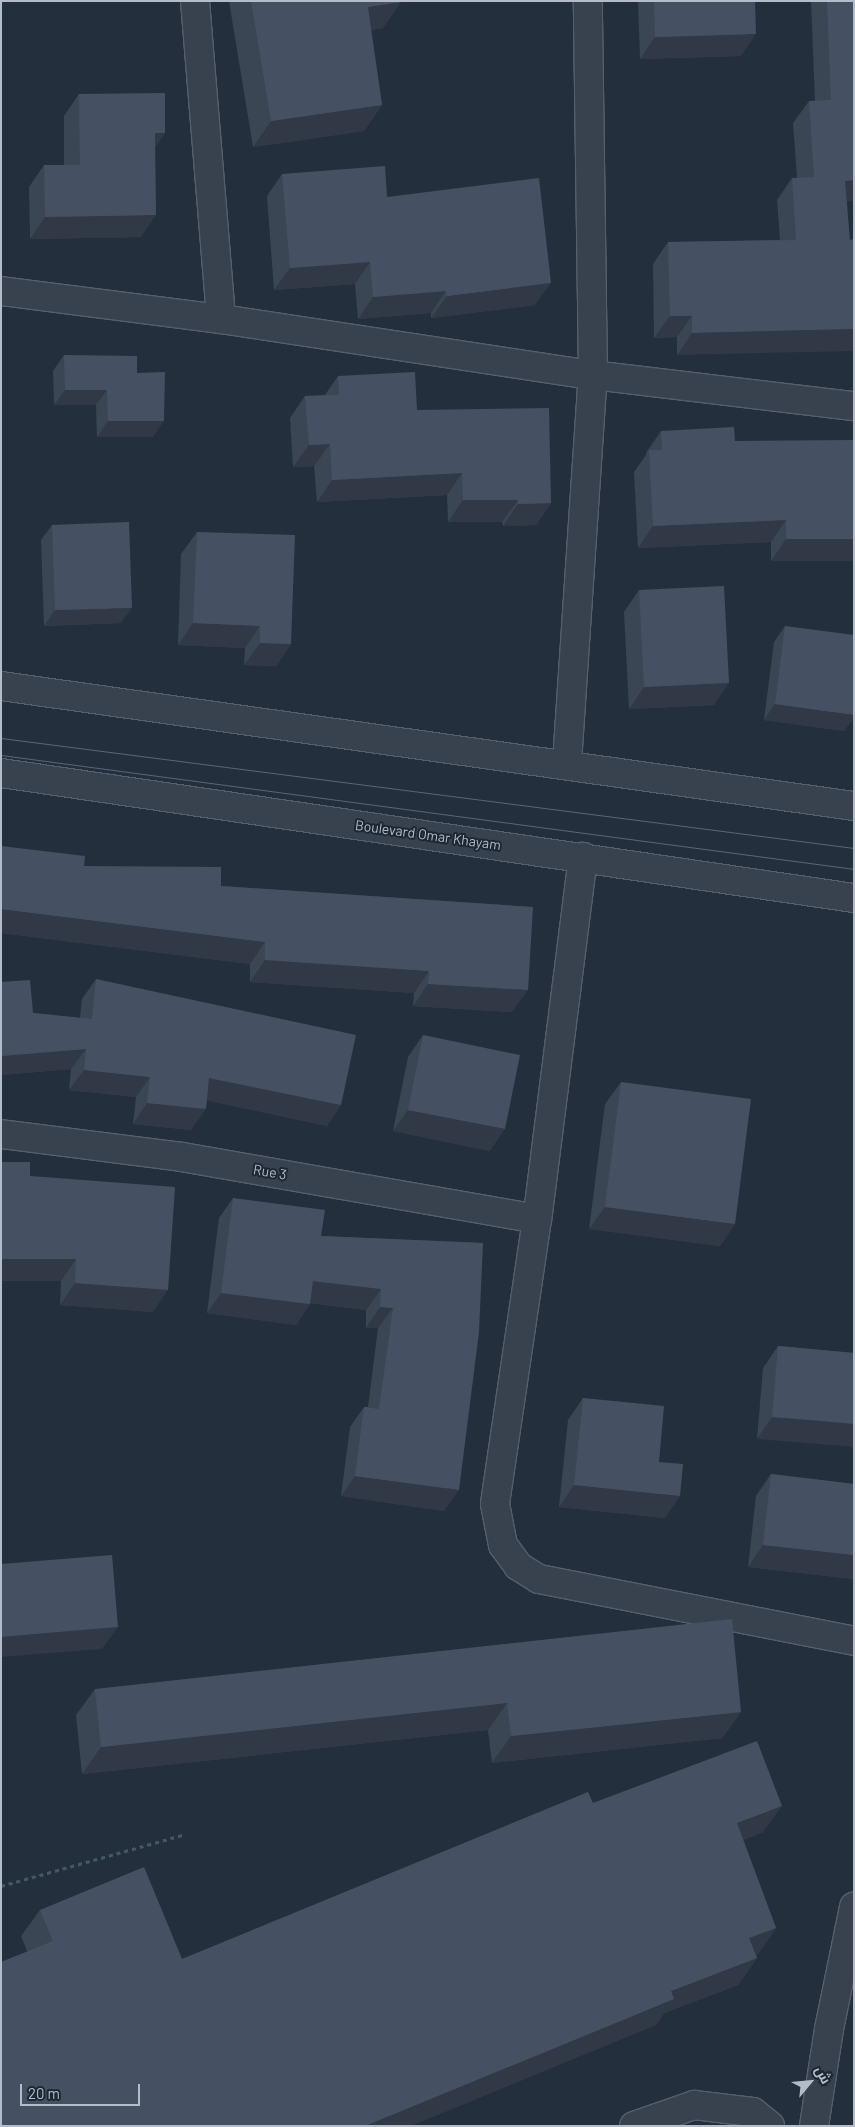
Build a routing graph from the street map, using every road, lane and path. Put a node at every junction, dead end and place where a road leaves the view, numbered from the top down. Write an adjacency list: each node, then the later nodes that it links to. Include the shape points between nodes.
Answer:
1 (195, 1): 4 (street)
2 (588, 1): 5 (street)
3 (1, 291): 4 (street)
4 (221, 319): 5 (street)
5 (592, 375): 6 (street); 8 (street)
6 (854, 406)
7 (1, 686): 8 (street)
8 (567, 763): 10 (street)
9 (1, 773): 11 (street, Boulevard Omar Khayam)
10 (854, 806)
11 (583, 857): 12 (street, Boulevard Omar Khayam); 14 (street)
12 (854, 898)
13 (1, 1134): 14 (street, Rue 3, via 182,1157)
14 (538, 1219): 15 (street, via 495,1504 503,1545 518,1566 539,1579)
15 (854, 1641)
16 (186, 1834): 17 (path)
17 (1, 1886)
18 (854, 1907): 21 (street, via 829,2029)
19 (634, 2126): 20 (street, via 694,2105 753,2112)
20 (770, 2126)
21 (814, 2126)

